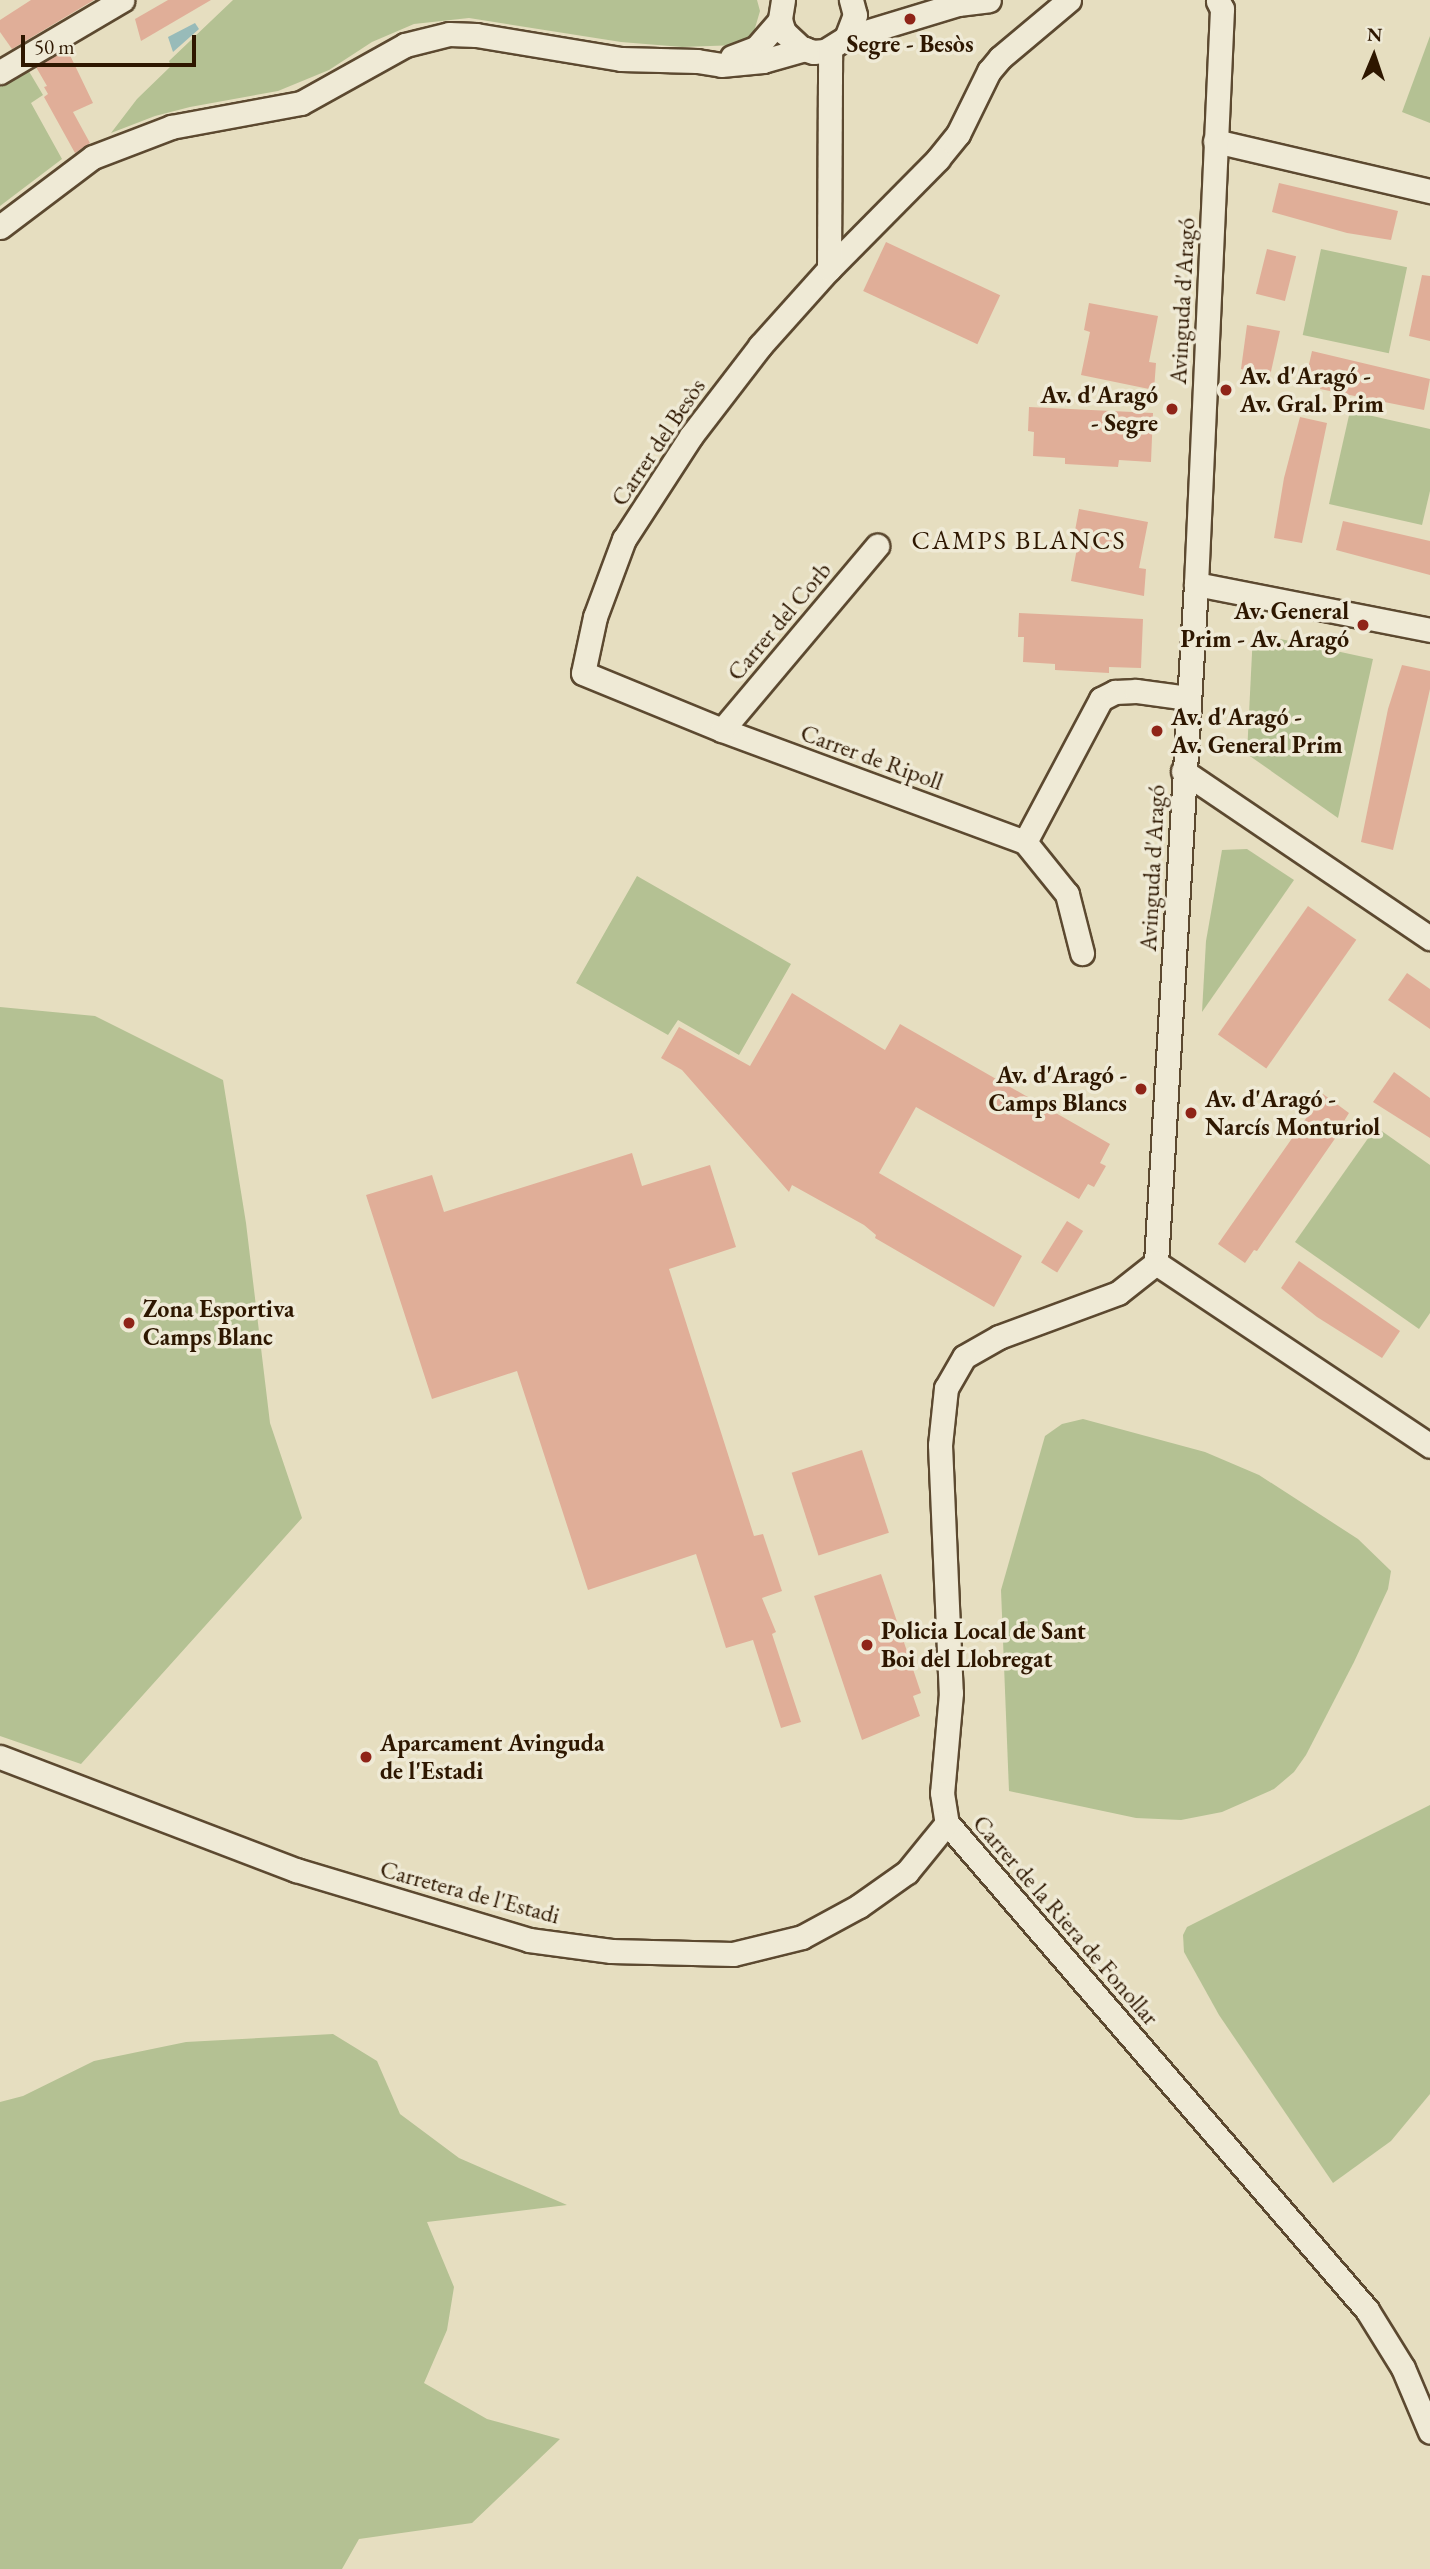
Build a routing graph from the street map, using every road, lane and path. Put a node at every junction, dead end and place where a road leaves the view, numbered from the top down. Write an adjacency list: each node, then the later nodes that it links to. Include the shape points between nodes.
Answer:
1 (122, 0): 13 (street)
2 (851, 0): 10 (street, via 855,15)
3 (989, 0): 10 (street, via 958,4)
4 (1069, 0): 18 (street, Carrer del Besòs, via 1000,58 958,134 938,159)
5 (1198, 0): 6 (street)
6 (1211, 0): 7 (street); 14 (street, Avinguda d'Aragó, via 1206,82)
7 (1218, 0): 14 (street, Avinguda d'Aragó, via 1222,9)
8 (1236, 0): 14 (street, Avinguda d'Aragó, via 1231,88)
9 (779, 7): 11 (street, via 791,41); 12 (street, via 764,41 746,54)
10 (838, 44): 11 (street); 18 (street)
11 (805, 49): 12 (street, via 738,65)
12 (697, 61): 17 (street, via 621,59 449,34 405,45 301,103 171,127 93,157)
13 (0, 72)
14 (1217, 104): 15 (street, Avinguda d'Aragó)
15 (1216, 141): 16 (street); 20 (street, Avinguda d'Aragó)
16 (1430, 191)
17 (0, 227)
18 (830, 269): 22 (street, Carrer del Besòs, via 738,372 624,539 594,617)
19 (877, 546): 24 (street, Carrer del Corb)
20 (1196, 584): 21 (street); 23 (street, Avinguda d'Aragó)
21 (1430, 630)
22 (583, 673): 24 (street, Carrer de Ripoll)
23 (1188, 698): 25 (street, Avinguda d'Aragó); 26 (street, via 1136,691 1115,692 1101,699)
24 (722, 730): 26 (street, Carrer de Ripoll)
25 (1183, 771): 27 (street); 29 (street, Avinguda d'Aragó)
26 (1025, 842): 28 (street, via 1067,894)
27 (1430, 938)
28 (1082, 953)
29 (1156, 1263): 30 (street); 32 (street, Carrer de la Riera de Fonollar, via 1118,1293 999,1337 964,1357 946,1388 940,1445 951,1693 942,1793)
30 (1430, 1446)
31 (0, 1757): 32 (street, Carretera de l'Estadi, via 296,1870 529,1940 611,1951 733,1954 802,1937 859,1906 906,1872)
32 (947, 1823): 33 (street, Carrer de la Riera de Fonollar, via 1367,2310 1403,2368)
33 (1430, 2432)

